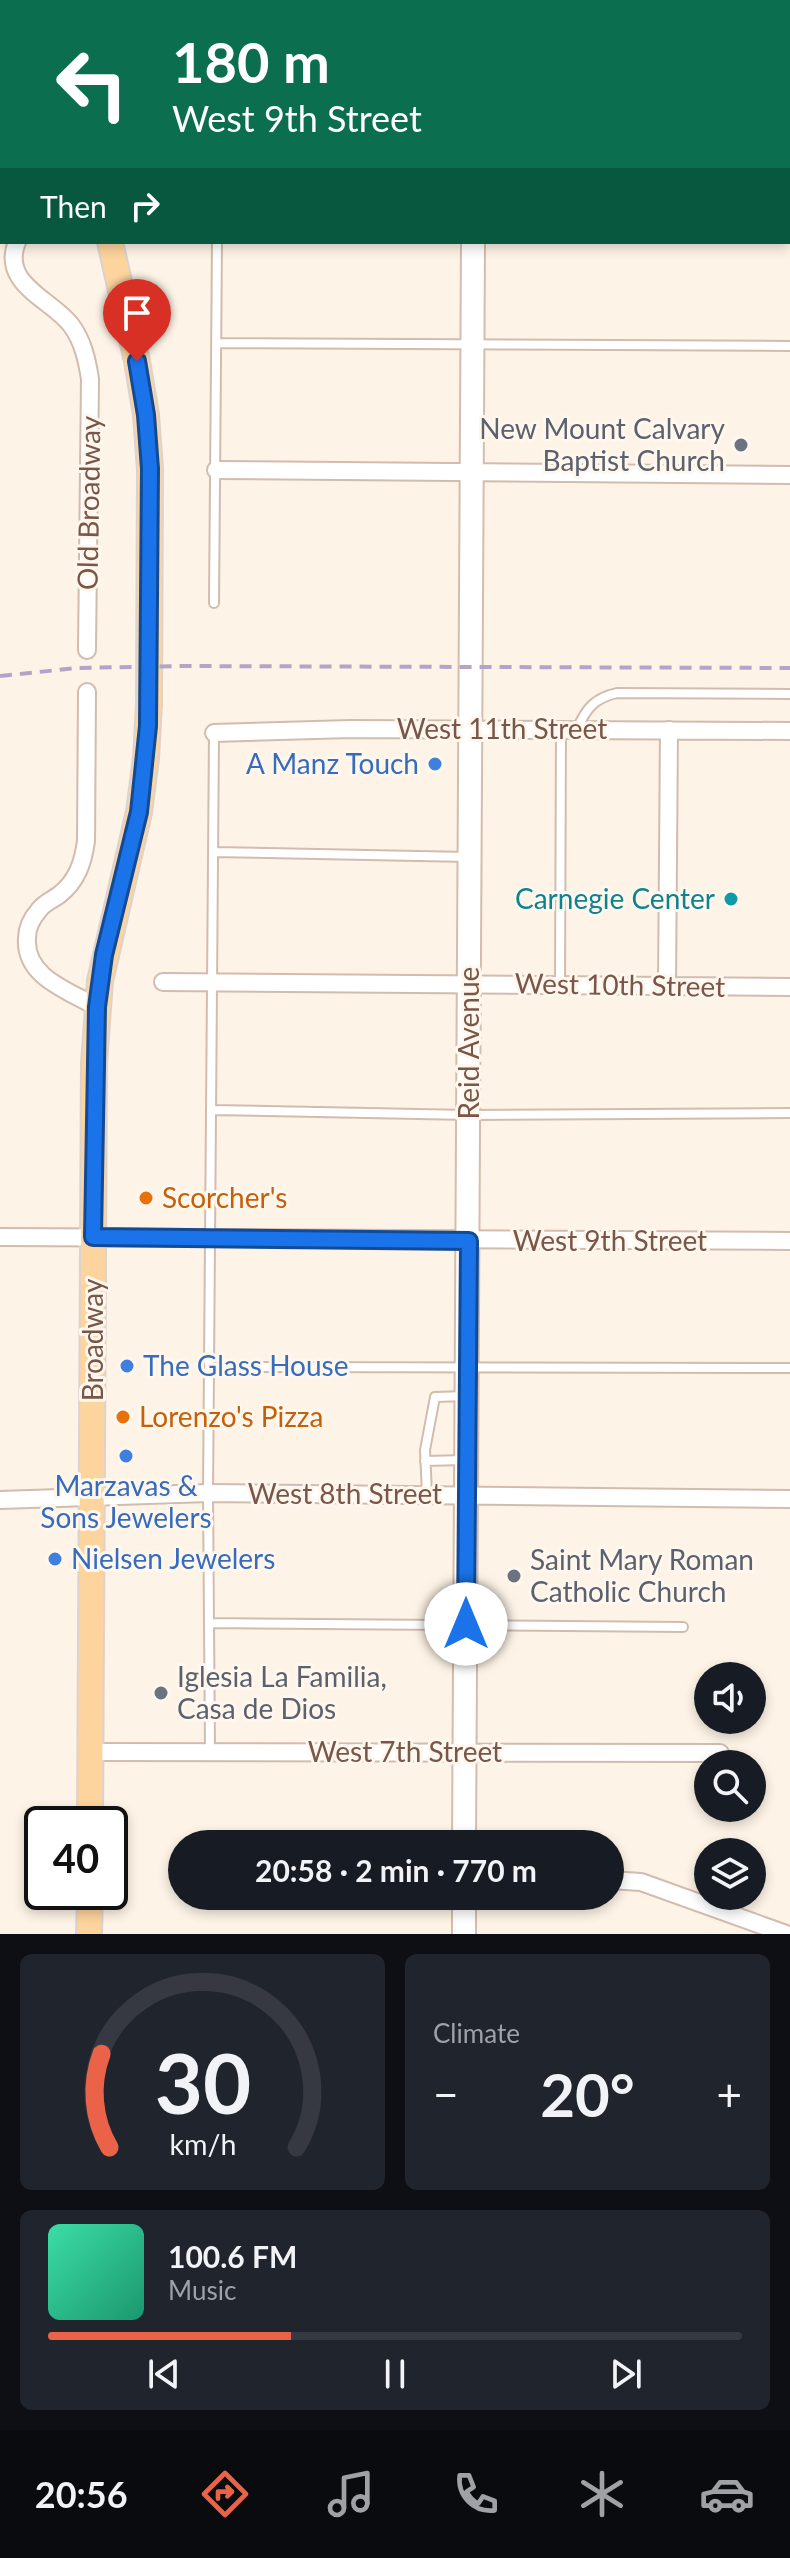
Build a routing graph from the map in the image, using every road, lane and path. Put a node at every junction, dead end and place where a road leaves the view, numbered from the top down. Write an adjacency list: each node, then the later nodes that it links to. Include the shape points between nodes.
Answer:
1 (17, 244): 12 (street, Old Broadway, via 17,279 73,327 90,379)
2 (110, 244): 28 (main road, Broadway, via 146,415 149,704 139,812 104,955)
3 (217, 244): 5 (lane)
4 (473, 244): 6 (street, Reid Avenue)
5 (217, 343): 6 (lane); 8 (lane)
6 (473, 345): 7 (lane); 9 (street, Reid Avenue)
7 (790, 346)
8 (216, 470): 9 (street); 11 (lane)
9 (472, 472): 10 (street); 15 (street, Reid Avenue)
10 (790, 475)
11 (214, 603)
12 (87, 650)
13 (87, 692): 28 (street, via 83,860 69,886 31,920 26,944 41,975)
14 (790, 694): 16 (lane, via 617,693 593,703)
15 (470, 729): 16 (street, West 11th Street); 19 (street, West 11th Street); 21 (street, Reid Avenue)
16 (569, 729): 17 (street, West 11th Street); 25 (lane)
17 (669, 730): 18 (street, West 11th Street); 26 (street)
18 (790, 731)
19 (214, 733): 20 (lane)
20 (213, 852): 21 (lane); 23 (lane)
21 (469, 857): 24 (street, Reid Avenue)
22 (163, 982): 23 (street, West 10th Street)
23 (212, 982): 24 (street, West 10th Street); 29 (lane)
24 (469, 983): 25 (street, West 10th Street); 31 (street, Reid Avenue)
25 (560, 984): 26 (street, West 10th Street)
26 (667, 986): 27 (street, West 10th Street)
27 (790, 987)
28 (97, 1007): 33 (main road, Broadway)
29 (211, 1110): 31 (lane); 34 (lane)
30 (790, 1113): 31 (lane)
31 (469, 1115): 35 (street, Reid Avenue)
32 (0, 1237): 33 (street, West 9th Street)
33 (93, 1237): 34 (street, West 9th Street); 46 (main road, Broadway)
34 (210, 1238): 35 (street, West 9th Street); 37 (lane)
35 (469, 1241): 36 (street, West 9th Street); 38 (street, Reid Avenue)
36 (790, 1241)
37 (209, 1367): 38 (lane); 43 (lane)
38 (467, 1367): 39 (lane); 40 (street, Reid Avenue)
39 (790, 1368)
40 (467, 1396): 41 (street, Reid Avenue); 42 (lane, via 435,1397)
41 (467, 1460): 42 (lane); 45 (street, Reid Avenue)
42 (425, 1461): 44 (lane)
43 (208, 1493): 44 (street, West 8th Street); 46 (street, West 8th Street); 49 (lane)
44 (427, 1494): 45 (street, West 8th Street)
45 (467, 1494): 47 (street, West 8th Street); 50 (street, Reid Avenue)
46 (92, 1496): 48 (street, West 8th Street); 54 (main road, Broadway)
47 (790, 1499)
48 (0, 1500)
49 (209, 1623): 50 (lane); 52 (lane)
50 (466, 1624): 51 (lane); 53 (street, Reid Avenue)
51 (683, 1627)
52 (210, 1751): 53 (street, West 7th Street); 54 (street, West 7th Street)
53 (465, 1751): 55 (street, West 7th Street); 57 (street, Reid Avenue)
54 (90, 1752): 56 (main road, Broadway)
55 (694, 1753)
56 (90, 1806)
57 (464, 1830)
58 (624, 1881): 63 (street, via 641,1882)
59 (90, 1910): 61 (main road)
60 (464, 1910): 62 (street)
61 (89, 1934)
62 (464, 1934)
63 (786, 1934)

